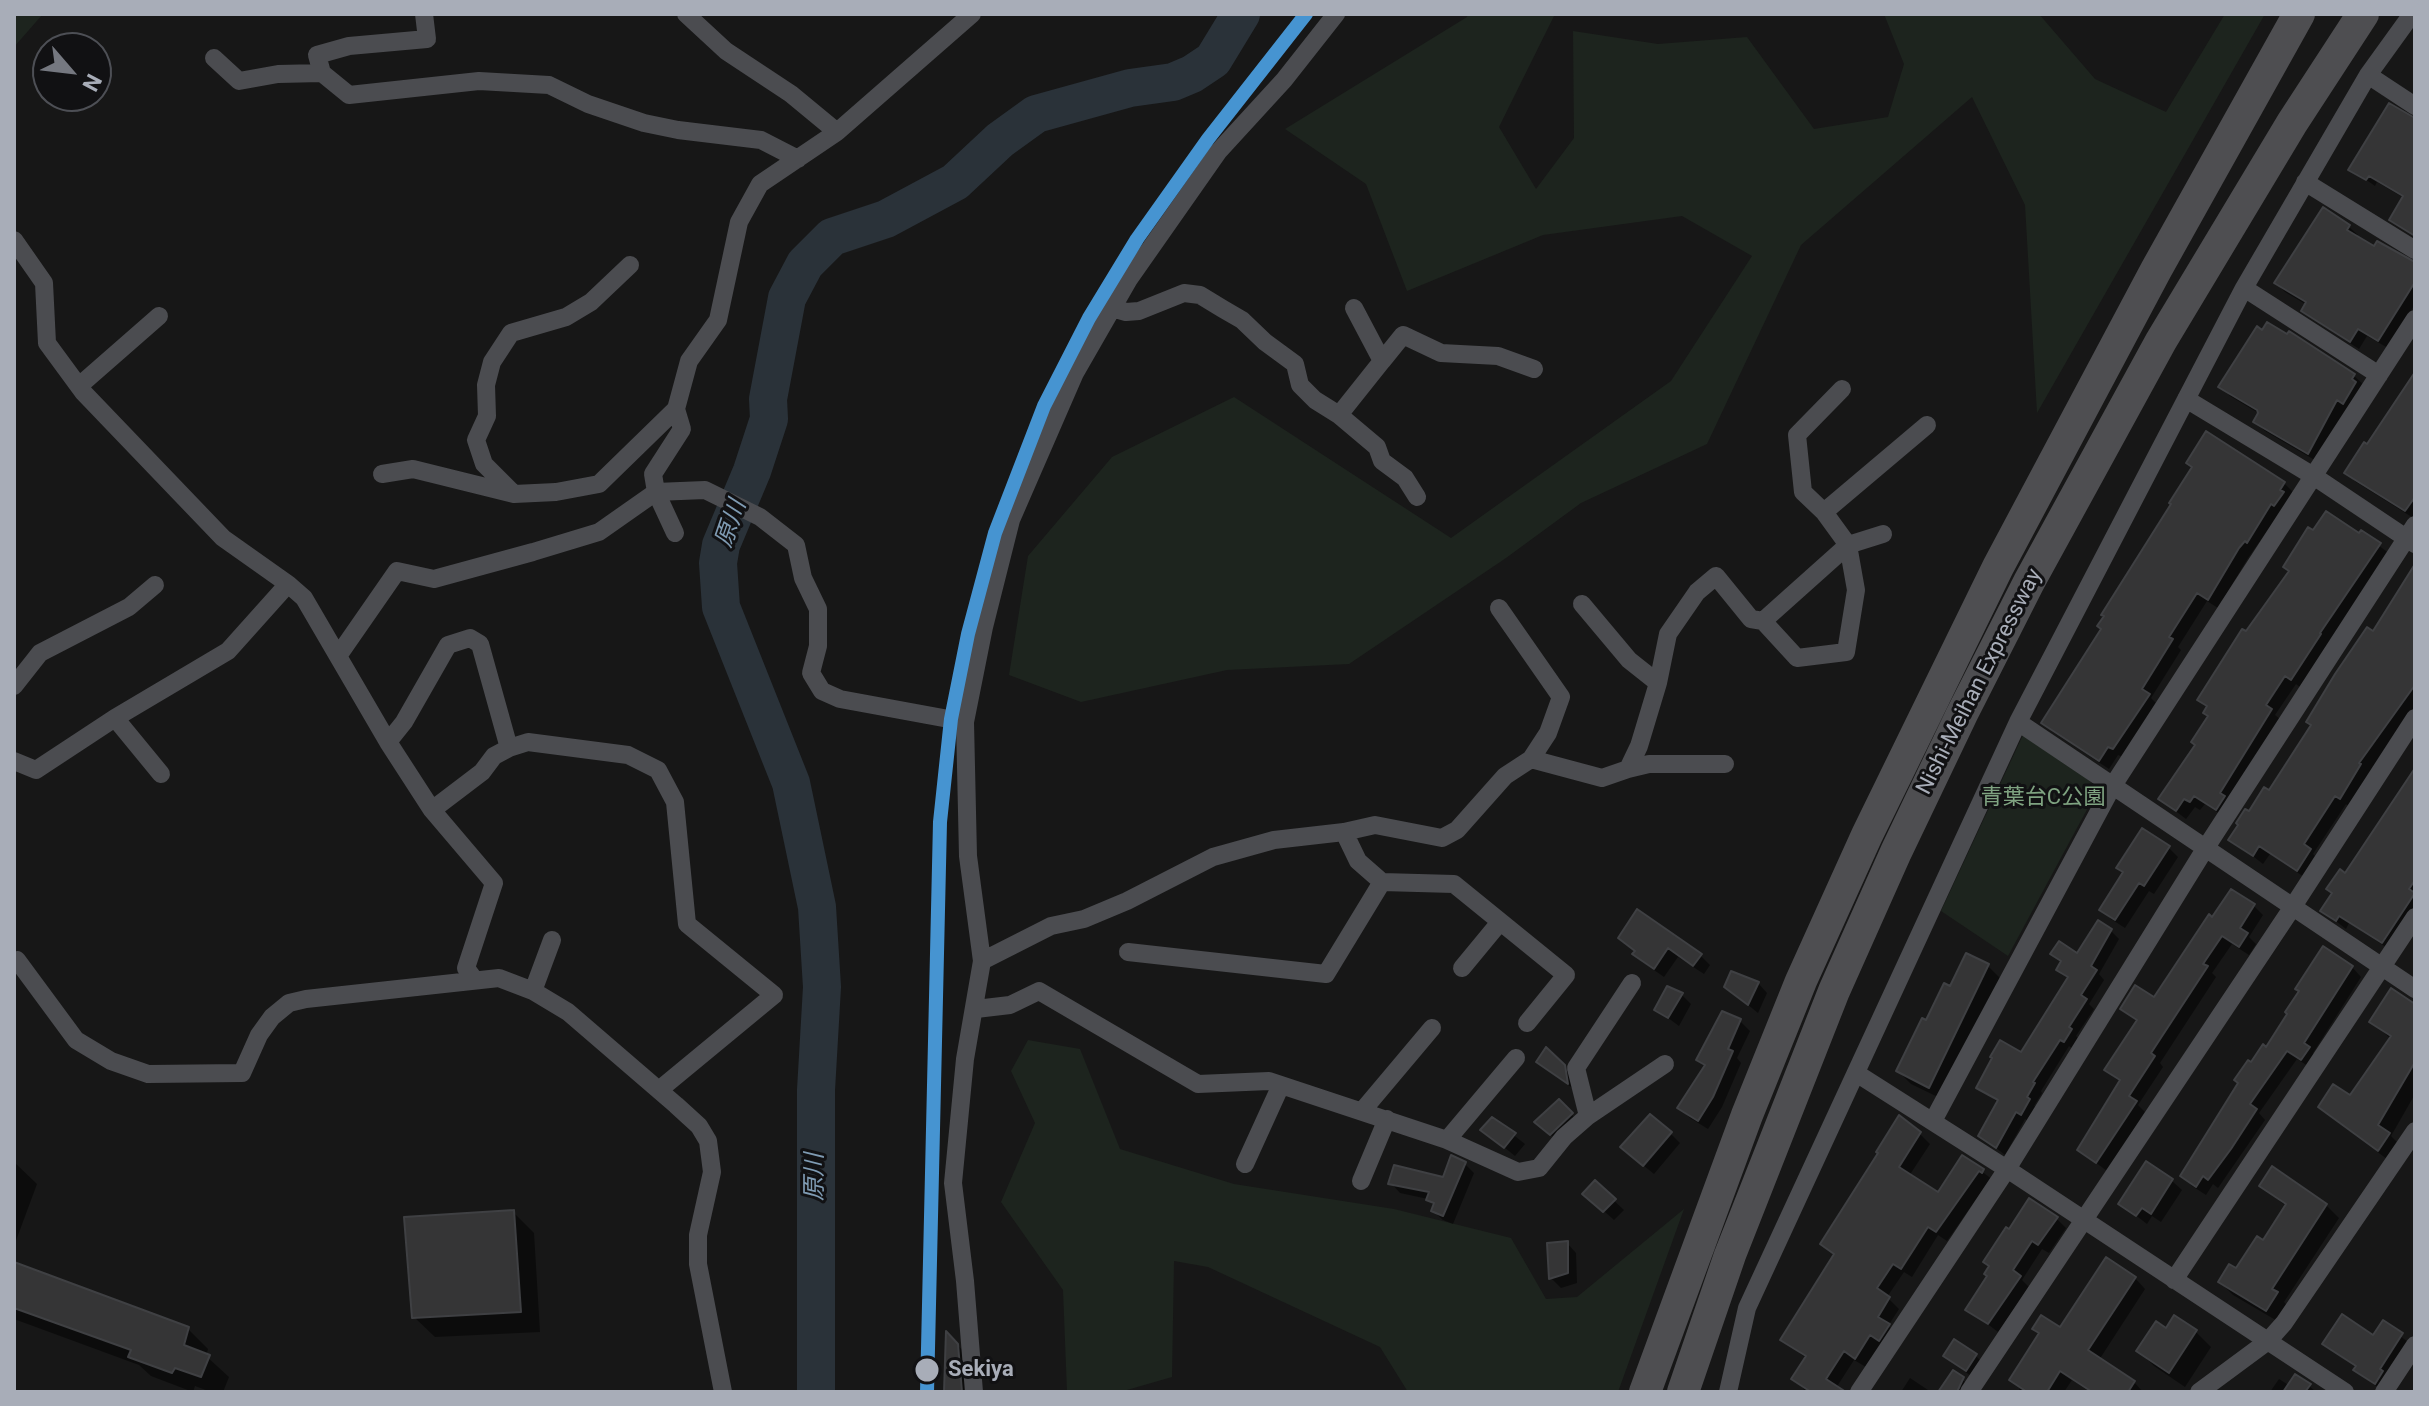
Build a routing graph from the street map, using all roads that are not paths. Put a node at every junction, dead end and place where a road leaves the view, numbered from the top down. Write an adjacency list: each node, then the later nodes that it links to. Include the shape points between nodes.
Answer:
1 (424, 14): 9 (street, via 427,39 349,46 317,55)
2 (686, 14): 12 (street, via 726,51)
3 (972, 14): 12 (street)
4 (1336, 14): 19 (street, via 1218,152)
5 (2299, 14): 102 (highway, Nishi-Meihan Expressway, via 2005,553 1867,835 1747,1115)
6 (2363, 14): 103 (highway, Nishi-Meihan Expressway, via 2161,341 1962,714 1834,991 1730,1255)
7 (2412, 14): 10 (street)
8 (214, 58): 9 (street, via 239,81)
9 (322, 73): 13 (street, via 349,95 479,81 549,85 644,123 761,140)
10 (2368, 75): 11 (street); 14 (street)
11 (2415, 106)
12 (837, 132): 13 (street)
13 (798, 159): 29 (street, via 760,184 739,222 718,320 689,361)
14 (2305, 182): 16 (street); 18 (street)
15 (14, 240): 26 (street, via 44,283 47,343)
16 (2415, 250)
17 (630, 265): 35 (street, via 591,302 566,317 511,333 492,362 487,416 476,440 484,464)
18 (2244, 288): 25 (street); 28 (street)
19 (1112, 308): 30 (street, via 1139,311 1184,293 1200,295 1242,320 1295,364 1300,385); 52 (street, via 1075,373 1011,520)
20 (1354, 308): 23 (street)
21 (159, 316): 26 (street)
22 (2415, 319): 25 (street)
23 (1382, 361): 24 (street, via 1403,335 1441,353 1498,356); 30 (street)
24 (1534, 369)
25 (2379, 375): 33 (street)
26 (79, 386): 42 (street, via 223,538)
27 (1842, 389): 37 (street, via 1797,435 1803,492)
28 (2186, 399): 33 (street); 53 (street)
29 (676, 409): 34 (street, via 682,429 653,474); 35 (street, via 599,484)
30 (1339, 415): 36 (street, via 1377,447 1382,461 1405,478)
31 (1927, 425): 37 (street)
32 (382, 474): 35 (street, via 413,469)
33 (2315, 477): 40 (street); 61 (street)
34 (656, 492): 38 (street); 47 (street, via 599,532 560,544 434,579 397,571); 52 (street, via 705,490 760,517 796,545 803,578 818,609 818,646 811,673 822,691 840,699)
35 (514, 494)
36 (1417, 497)
37 (1824, 512): 41 (street)
38 (675, 533)
39 (1883, 534): 41 (street)
40 (2412, 536): 64 (street)
41 (1848, 545): 46 (street); 46 (street, via 1856,590 1846,652 1797,658)
42 (288, 584): 47 (street, via 304,598); 50 (street, via 228,651)
43 (155, 585): 49 (street, via 129,607 40,653)
44 (1582, 604): 48 (street, via 1629,660)
45 (1499, 608): 56 (street, via 1561,697)
46 (1763, 621): 48 (street, via 1751,619 1716,576 1697,592 1668,634)
47 (338, 656): 54 (street)
48 (1658, 683): 59 (street)
49 (14, 686)
50 (115, 718): 57 (street, via 36,770); 60 (street)
51 (2415, 718): 66 (street)
52 (965, 722): 72 (street, via 968,856)
53 (2018, 722): 61 (street); 84 (street)
54 (388, 742): 55 (street, via 448,645 470,638 480,644); 62 (street)
55 (509, 748): 62 (street); 86 (street, via 528,742 628,755 658,770 675,802 687,924 774,995)
56 (1531, 759): 59 (street, via 1602,778); 63 (street, via 1505,776 1457,830 1442,838 1375,825)
57 (14, 761)
58 (1725, 764): 59 (street)
59 (1628, 769)
60 (161, 774)
61 (2112, 787): 64 (street); 90 (street)
62 (432, 810): 75 (street, via 494,883 466,968)
63 (1344, 832): 65 (street, via 1358,861); 72 (street, via 1274,840 1213,857 1127,901 1051,926)
64 (2205, 849): 66 (street); 94 (street)
65 (1382, 882): 68 (street, via 1454,884); 70 (street, via 1326,974)
66 (2292, 908): 74 (street); 96 (street)
67 (2415, 917): 74 (street)
68 (1500, 922): 73 (street); 80 (street, via 1566,975)
69 (552, 940): 78 (street)
70 (1128, 952)
71 (15, 958): 75 (street, via 76,1040 111,1061 148,1074 242,1073 259,1035 289,1003)
72 (982, 961): 79 (street)
73 (1462, 968)
74 (2381, 968): 77 (street); 97 (street)
75 (474, 979): 78 (street, via 499,978)
76 (1632, 983): 88 (street, via 1576,1068)
77 (2415, 989)
78 (533, 991): 86 (street, via 568,1012)
79 (976, 1009): 85 (street, via 1010,1005 1039,991 1198,1084); 101 (street, via 965,1059 953,1183)
80 (1527, 1023)
81 (1432, 1028): 87 (street)
82 (1516, 1058): 92 (street)
83 (1665, 1064): 88 (street)
84 (1856, 1073): 90 (street); 104 (street, via 1747,1308)
85 (1281, 1085): 87 (street); 93 (street)
86 (659, 1090): 100 (street, via 708,1141 712,1172 698,1235 698,1264)
87 (1363, 1110): 89 (street)
88 (1588, 1116): 92 (street, via 1539,1168 1518,1172)
89 (1387, 1119): 92 (street); 95 (street)
90 (1933, 1121): 94 (street)
91 (2415, 1131): 98 (street)
92 (1447, 1140)
93 (1245, 1164)
94 (2007, 1169): 96 (street); 105 (street)
95 (1361, 1181)
96 (2082, 1220): 97 (street); 106 (street)
97 (2174, 1280): 98 (street)
98 (2268, 1341): 107 (street); 108 (street)
99 (2415, 1345): 109 (street)
100 (723, 1392)
101 (974, 1392)
102 (1645, 1392)
103 (1683, 1392)
104 (1728, 1392)
105 (1859, 1392)
106 (1969, 1392)
107 (2199, 1392)
108 (2345, 1392)
109 (2384, 1392)

